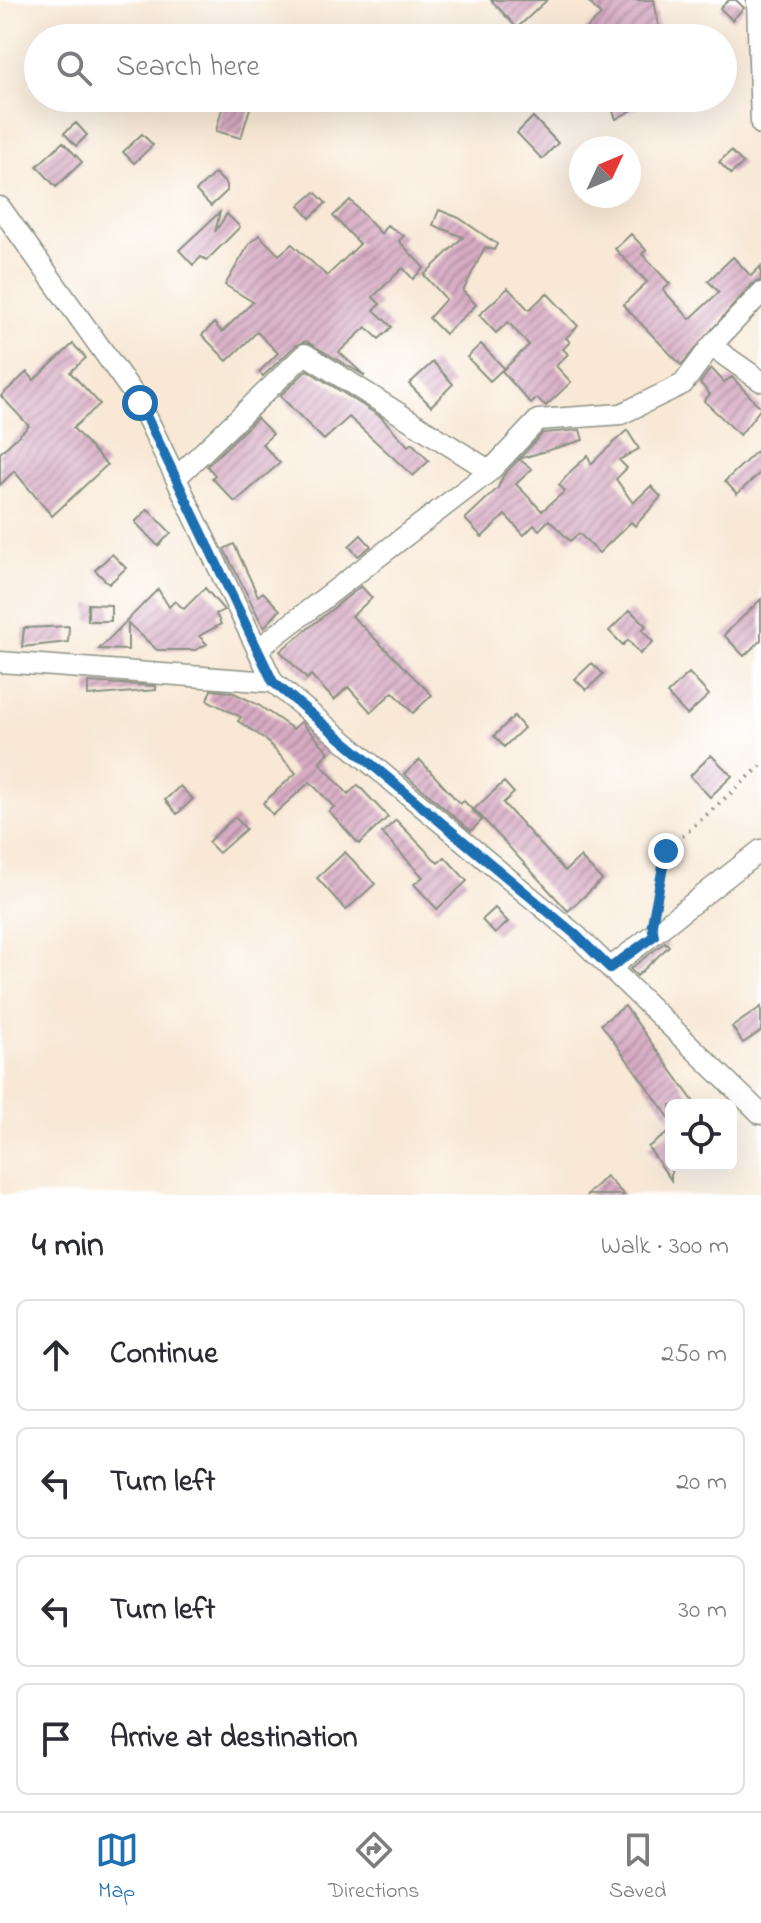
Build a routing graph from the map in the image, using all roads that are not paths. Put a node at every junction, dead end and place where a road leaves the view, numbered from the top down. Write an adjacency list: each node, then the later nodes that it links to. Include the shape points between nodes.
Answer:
1 (757, 0): 2 (street)
2 (761, 124)
3 (0, 207): 8 (street, via 140,403)
4 (761, 293): 5 (street)
5 (711, 346): 6 (street); 7 (street, via 683,384 621,414 538,420)
6 (761, 381)
7 (490, 471): 8 (street, via 305,354); 9 (street)
8 (176, 478): 9 (street)
9 (258, 649): 11 (street)
10 (0, 662): 11 (street)
11 (273, 682): 13 (street)
12 (761, 850): 13 (street)
13 (610, 968): 14 (street)
14 (761, 1114)

